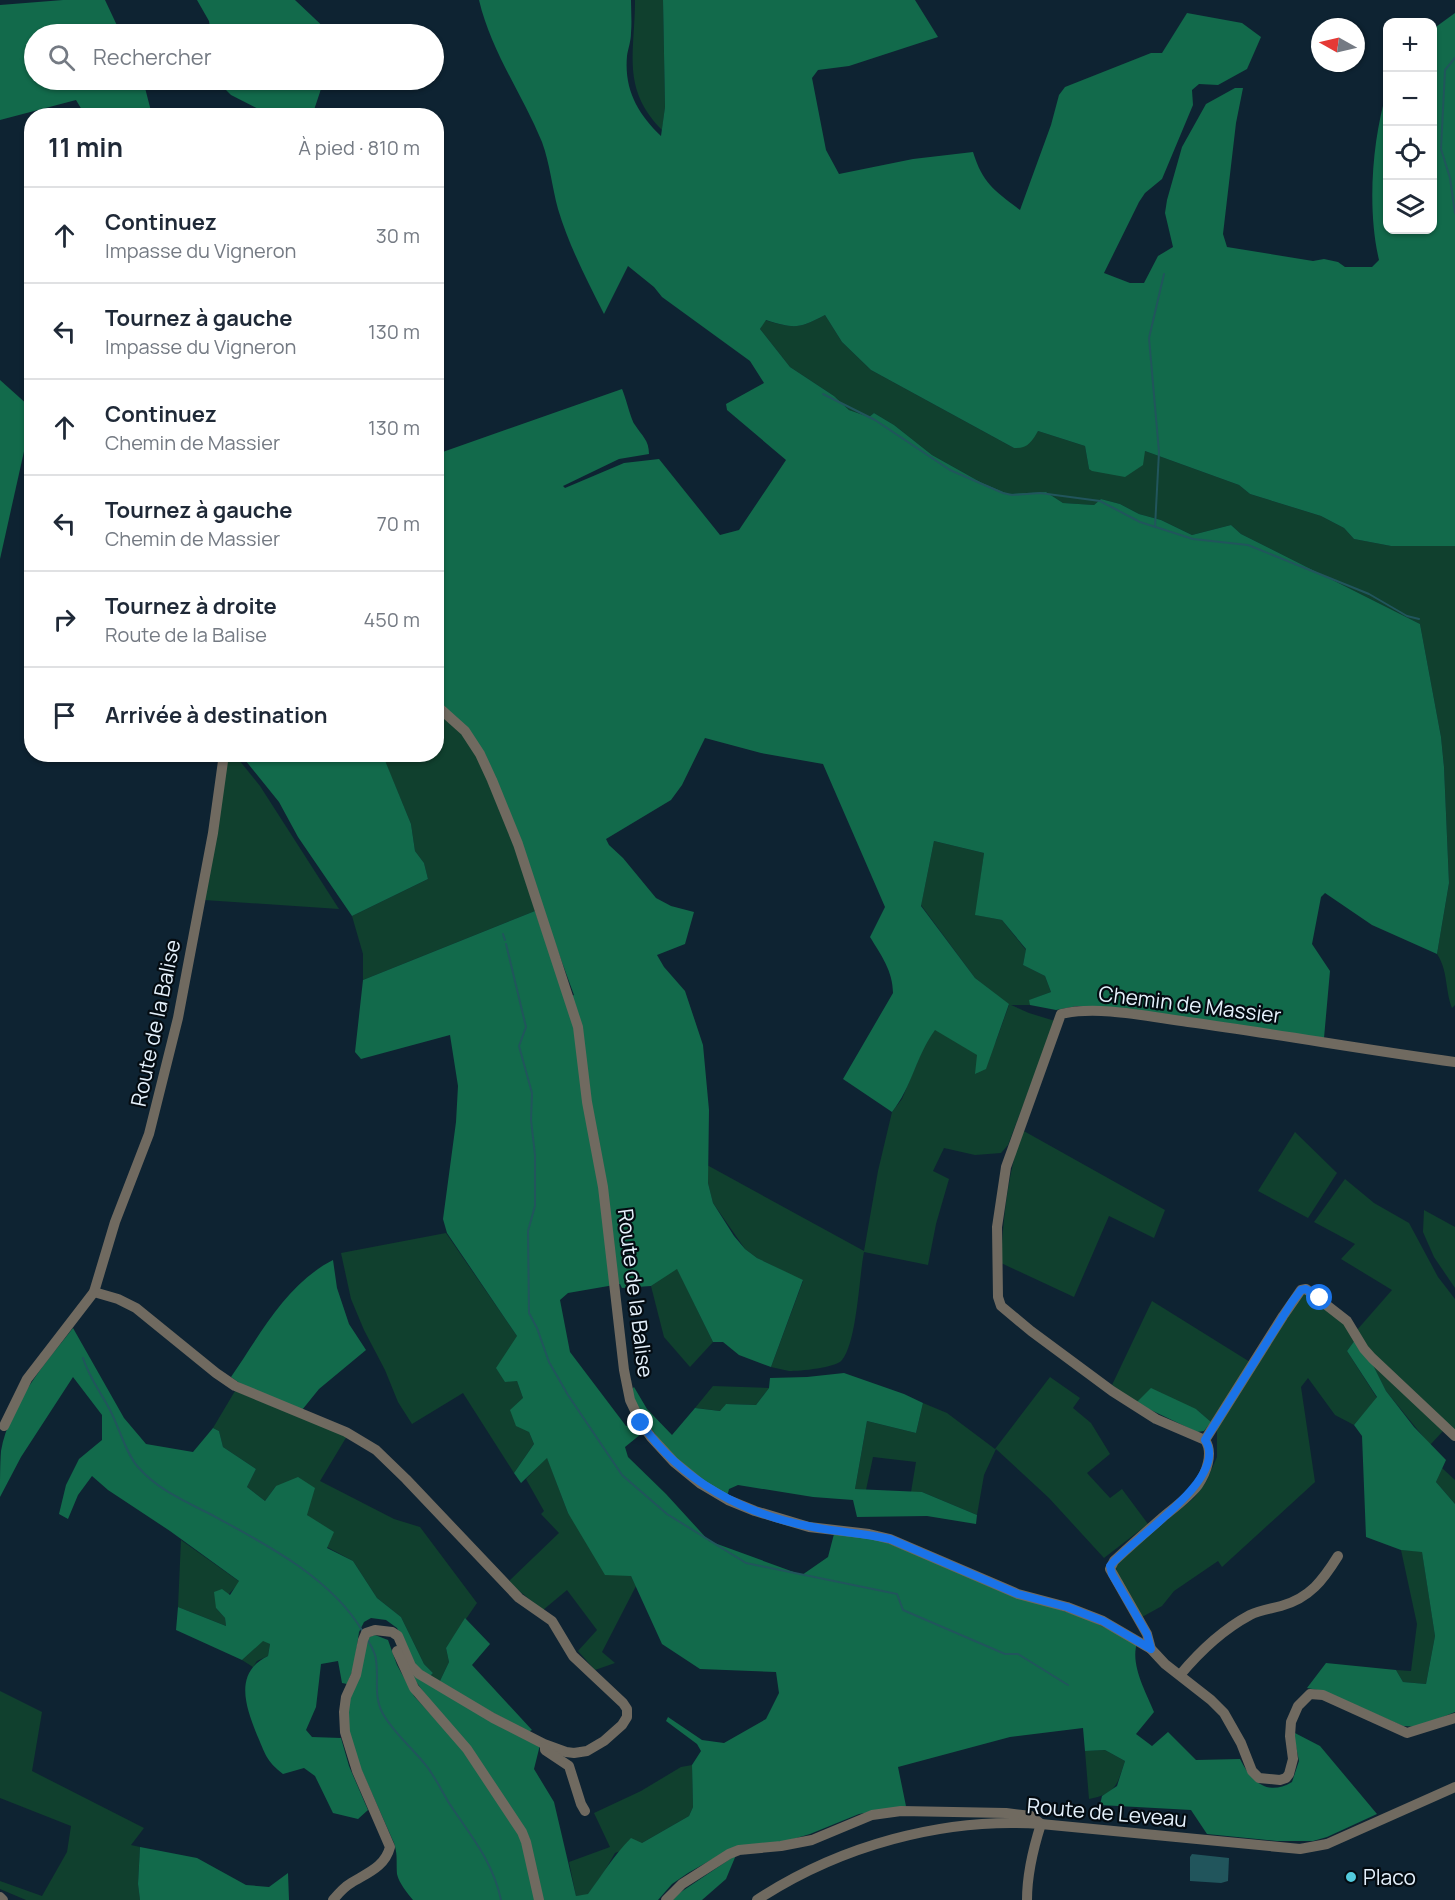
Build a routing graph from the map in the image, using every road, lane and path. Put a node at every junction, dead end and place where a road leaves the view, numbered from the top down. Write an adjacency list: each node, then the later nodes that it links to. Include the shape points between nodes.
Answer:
1 (444, 712): 11 (street, Route de la Balise, via 474,743 496,788 578,1027 603,1187 624,1370 630,1400 649,1434 674,1462 728,1500 809,1527 890,1539 1018,1594 1103,1621)
2 (223, 762): 4 (street, Route de la Balise, via 172,1045 149,1134 115,1222)
3 (1455, 1062): 8 (street, Chemin de Massier, via 1094,1010 1061,1014 1006,1167 997,1227 1001,1306 1112,1391 1156,1419)
4 (94, 1292): 5 (street, via 27,1378); 14 (street, via 136,1308 235,1386 319,1420 376,1450 519,1598 552,1621 573,1656 624,1703 627,1717 604,1741 587,1751 574,1753)
5 (2, 1424): 7 (street)
6 (1455, 1436): 8 (street, via 1372,1358 1347,1321 1306,1289 1301,1290 1283,1316)
7 (0, 1438)
8 (1205, 1440): 11 (street, via 1210,1452 1198,1484 1110,1566 1147,1634)
9 (1338, 1556): 12 (street, via 1310,1593 1250,1616 1214,1638)
10 (388, 1632): 14 (street, via 398,1636 411,1666 419,1674); 18 (street, via 375,1630 364,1636 344,1712 349,1749 390,1847 377,1868 349,1884); 19 (street, via 414,1688 467,1749 522,1832)
11 (1151, 1649): 12 (street)
12 (1180, 1675): 13 (street, via 1224,1713 1252,1771 1264,1780 1280,1780 1289,1774 1293,1759 1291,1722 1298,1706 1310,1695 1329,1698 1407,1734)
13 (1455, 1718)
14 (544, 1744): 16 (street, via 545,1750 568,1766)
15 (1455, 1787): 17 (street, Route de Leveau, via 1327,1844 1300,1849)
16 (585, 1811)
17 (1041, 1824): 20 (street, via 1031,1816 1006,1813 901,1811 872,1815 812,1840 729,1854 682,1884); 21 (street, Route de Leveau, via 976,1824 897,1838 819,1867); 22 (street, via 1027,1881)
18 (333, 1900)
19 (539, 1900)
20 (666, 1900)
21 (757, 1900)
22 (1027, 1900)

